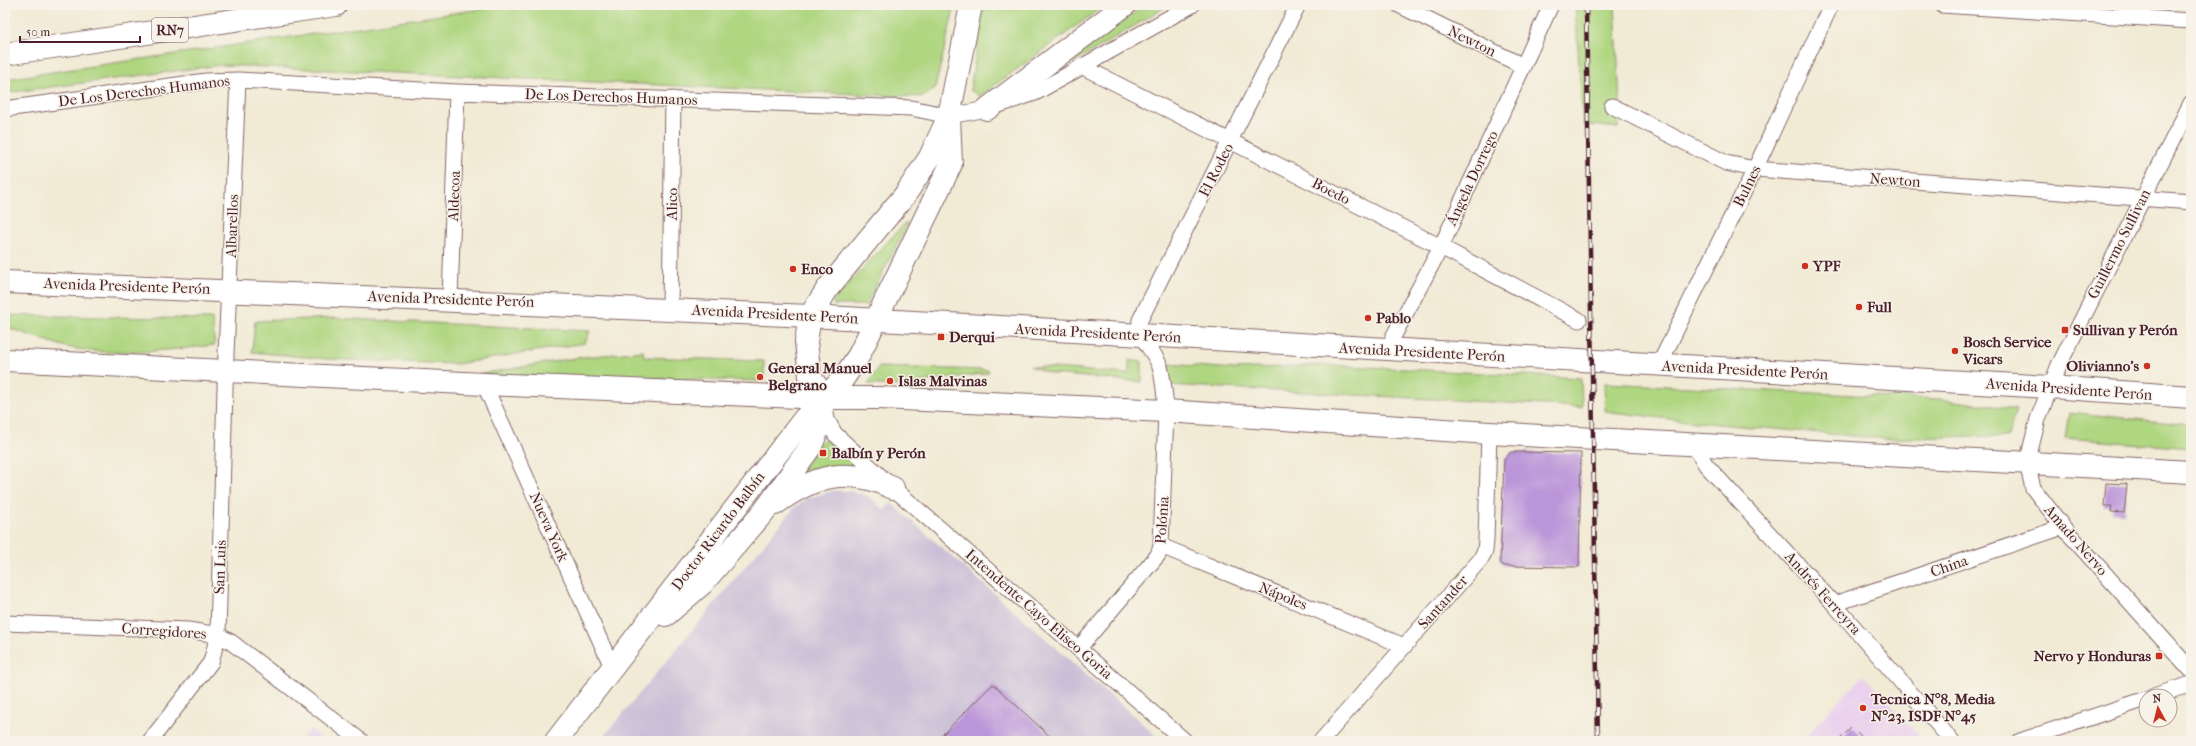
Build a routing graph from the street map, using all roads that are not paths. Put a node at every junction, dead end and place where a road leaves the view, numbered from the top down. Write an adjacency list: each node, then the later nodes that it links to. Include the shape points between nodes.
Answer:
1 (336, 5): 11 (main road, RN7)
2 (971, 5): 21 (main road)
3 (1125, 5): 20 (main road)
4 (1192, 5): 12 (street, De Los Derechos Humanos)
5 (1298, 5): 22 (street, El Rodeo)
6 (1398, 5): 13 (street, Newton)
7 (1552, 5): 13 (street, Ángela Dorrego)
8 (1831, 5): 23 (street, Bulnes)
9 (1942, 5): 10 (street)
10 (2191, 21)
11 (5, 54)
12 (1081, 66): 20 (street, De Los Derechos Humanos, via 1035,93); 22 (street, Boedo)
13 (1523, 66): 26 (street, Ángela Dorrego)
14 (238, 80): 15 (street, De Los Derechos Humanos); 19 (street, De Los Derechos Humanos, via 206,81); 28 (street, Albarellos)
15 (457, 92): 16 (street, De Los Derechos Humanos); 29 (street, Aldecoa)
16 (673, 99): 21 (street, De Los Derechos Humanos, via 911,108); 30 (street, Alico)
17 (2191, 103): 24 (street, Guillermo Sullivan)
18 (1612, 106): 23 (street, Newton, via 1726,163)
19 (5, 109)
20 (987, 109): 21 (street, De Los Derechos Humanos)
21 (949, 116): 31 (main road, via 920,174 828,288); 32 (main road, Doctor Ricardo Balbín, via 951,164)
22 (1231, 140): 26 (street, Boedo); 34 (street, El Rodeo, via 1140,320)
23 (1755, 169): 24 (street, Newton); 37 (street, Bulnes)
24 (2142, 199): 25 (street, Newton); 40 (street, Guillermo Sullivan, via 2074,333)
25 (2191, 202)
26 (1441, 247): 33 (street, Boedo); 35 (street, Ángela Dorrego, via 1393,337)
27 (5, 282): 28 (main road, Avenida Presidente Perón)
28 (229, 290): 29 (main road, Avenida Presidente Perón); 38 (street, Albarellos)
29 (450, 299): 30 (main road, Avenida Presidente Perón)
30 (670, 309): 31 (main road, Avenida Presidente Perón)
31 (810, 316): 32 (main road, Avenida Presidente Perón); 42 (main road, via 806,342 810,376)
32 (876, 319): 34 (main road, Avenida Presidente Perón); 42 (main road, Doctor Ricardo Balbín, via 855,361)
33 (1579, 320)
34 (1139, 335): 35 (main road, Avenida Presidente Perón); 43 (street, Polónia, via 1155,356 1160,368)
35 (1390, 350): 37 (main road, Avenida Presidente Perón)
36 (5, 360): 38 (main road)
37 (1659, 365): 40 (main road, Avenida Presidente Perón)
38 (226, 372): 39 (main road); 54 (street, San Luis)
39 (484, 384): 42 (main road); 58 (street, Nueva York)
40 (2050, 387): 41 (main road, Avenida Presidente Perón); 46 (street, Amado Nervo, via 2038,419)
41 (2191, 397)
42 (824, 398): 43 (main road, via 880,398); 48 (street, Intendente Cayo Eliseo Goria, via 827,420 835,434); 49 (main road, via 816,434 810,446); 55 (main road, Doctor Ricardo Balbín, via 804,419)
43 (1166, 411): 44 (main road); 51 (street, Polónia)
44 (1489, 433): 45 (main road); 56 (street, Santander, via 1485,551 1480,560)
45 (1694, 445): 46 (main road); 52 (street, Andrés Ferreyra, via 1706,465)
46 (2027, 463): 47 (main road); 50 (street, Amado Nervo, via 2033,488)
47 (2191, 472)
48 (893, 488): 49 (main road, via 876,480 858,477 815,480 796,489); 57 (street, Intendente Cayo Eliseo Goria)
49 (763, 513): 55 (main road, via 702,584)
50 (2063, 527): 52 (street, China); 59 (street, Amado Nervo)
51 (1161, 546): 56 (street, Nápoles); 57 (street, Polónia, via 1158,555)
52 (1834, 604): 68 (street, Andrés Ferreyra)
53 (5, 623): 54 (street, Corregidores, via 188,630)
54 (218, 635): 63 (street, San Luis, via 211,662); 64 (street, Corregidores, via 232,642)
55 (634, 642): 58 (main road, Doctor Ricardo Balbín)
56 (1404, 646): 67 (street, Santander)
57 (1079, 648): 66 (street, Intendente Cayo Eliseo Goria)
58 (613, 669): 65 (main road, Doctor Ricardo Balbín)
59 (2191, 670)
60 (2191, 684): 61 (street)
61 (2178, 688)
62 (2138, 702): 69 (street)
63 (150, 741)
64 (361, 741)
65 (556, 741)
66 (1185, 741)
67 (1321, 741)
68 (1952, 741)
69 (2020, 741)

